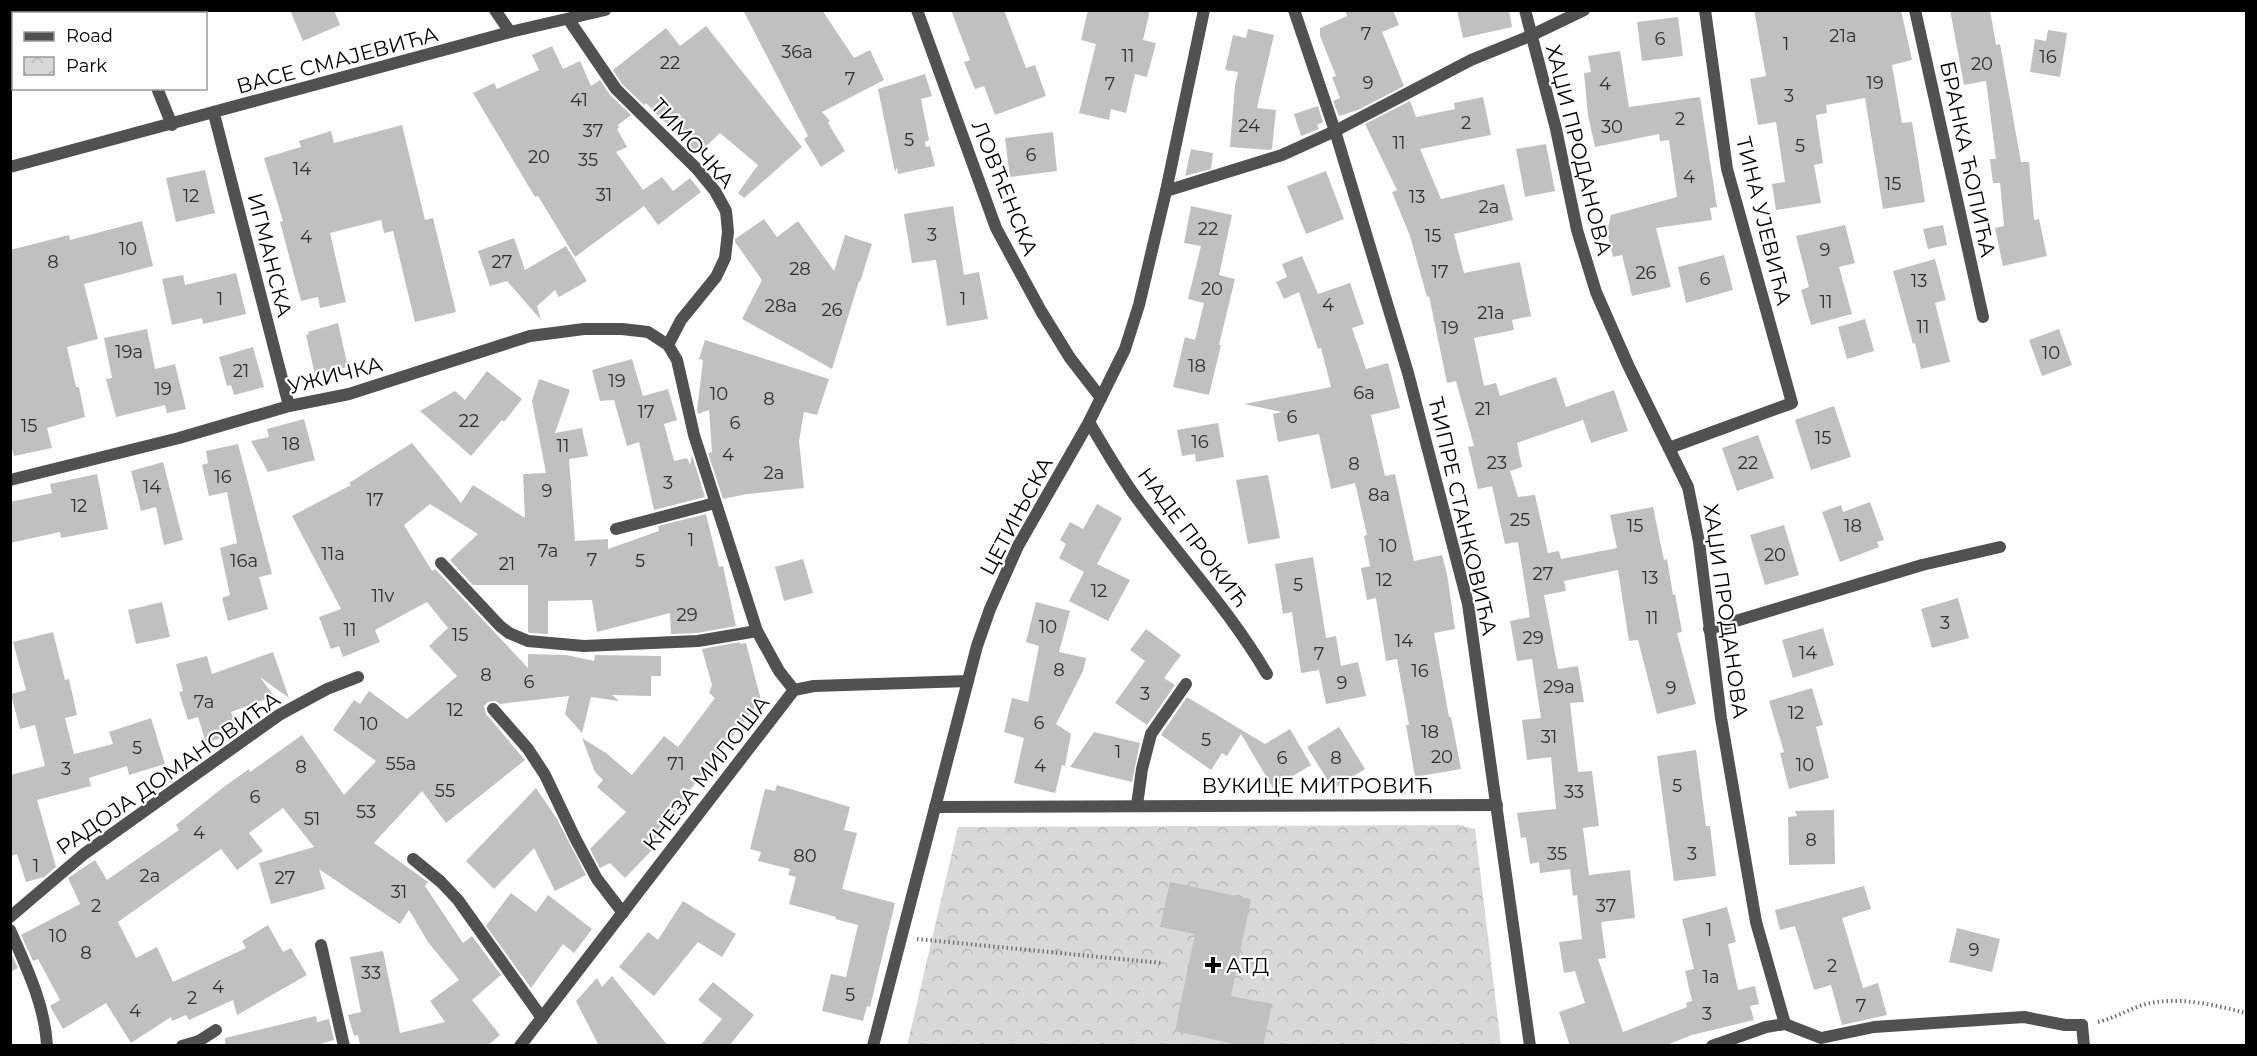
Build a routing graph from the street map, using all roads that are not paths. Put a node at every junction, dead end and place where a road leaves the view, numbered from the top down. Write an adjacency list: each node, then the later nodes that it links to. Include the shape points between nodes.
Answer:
1 (495, 10): 11 (street)
2 (605, 10): 10 (street, ВАСЕ СМАЈЕВИЋА)
3 (917, 10): 21 (street, ЛОВЋЕНСКА, via 996,228 1070,358)
4 (1204, 10): 18 (street, ЦЕТИЊСКА)
5 (1294, 10): 16 (street, ЋИПРЕ СТАНКОВИЋА)
6 (1525, 10): 12 (street, ХАЏИ ПРОДАНОВА)
7 (1584, 10): 12 (street)
8 (1706, 10): 24 (street, ТИНА УЈЕВИЋА, via 1727,169 1792,404)
9 (1915, 10): 19 (street, БРАНКА ЋОПИЋА)
10 (569, 20): 11 (street, ВАСЕ СМАЈЕВИЋА); 20 (street, ТИМОЧКА, via 616,89 697,169 726,211 725,258)
11 (510, 33): 14 (street, ВАСЕ СМАЈЕВИЋА)
12 (1530, 36): 16 (street, via 1471,60); 24 (street, ХАЏИ ПРОДАНОВА, via 1596,292)
13 (158, 90): 15 (street)
14 (214, 114): 15 (street, ВАСЕ СМАЈЕВИЋА); 22 (street, ИГМАНСКА)
15 (172, 125): 17 (street, ВАСЕ СМАЈЕВИЋА)
16 (1335, 131): 18 (street, via 1282,155); 39 (street, ЋИПРЕ СТАНКОВИЋА, via 1408,372 1468,604)
17 (10, 167)
18 (1166, 191): 21 (street, ЦЕТИЊСКА, via 1139,305 1125,349)
19 (1983, 317)
20 (668, 345): 22 (street, УЖИЧКА, via 648,332 622,329 584,328 530,336 380,385); 26 (street, via 677,360)
21 (1101, 398): 23 (street, ЦЕТИЊСКА)
22 (289, 406): 25 (street, УЖИЧКА)
23 (1089, 422): 32 (street, НАДЕ ПРОКИЋ, via 1126,483 1230,617); 34 (street, ЦЕТИЊСКА, via 1018,546 990,609)
24 (1668, 448): 30 (street, ХАЏИ ПРОДАНОВА, via 1688,487 1700,542)
25 (10, 480)
26 (715, 503): 27 (street); 31 (street)
27 (616, 529)
28 (2000, 547): 30 (street, via 1922,565)
29 (441, 563): 31 (street, via 500,626 528,641 584,646 698,641)
30 (1709, 629): 47 (street, ХАЏИ ПРОДАНОВА, via 1756,922)
31 (757, 630): 36 (street)
32 (1267, 674)
33 (358, 677): 43 (street, РАДОЈА ДОМАНОВИЋА, via 279,715 84,854)
34 (968, 681): 36 (street, КНЕЗА МИЛОША); 40 (street, ЦЕТИЊСКА)
35 (1186, 684): 38 (street, via 1151,734)
36 (794, 690): 42 (street, КНЕЗА МИЛОША)
37 (493, 709): 42 (street, via 545,775 597,879)
38 (1137, 805): 39 (street, ВУКИЦЕ МИТРОВИЋ); 40 (street, ВУКИЦЕ МИТРОВИЋ)
39 (1497, 805): 55 (street, ЋИПРЕ СТАНКОВИЋА)
40 (935, 807): 54 (street, ЦЕТИЊСКА)
41 (413, 859): 46 (street, via 458,900)
42 (623, 913): 46 (street, КНЕЗА МИЛОША)
43 (10, 917)
44 (10, 930): 50 (street, via 33,984)
45 (321, 945): 52 (street)
46 (542, 1018): 53 (street, КНЕЗА МИЛОША)
47 (1785, 1024): 49 (street); 56 (street)
48 (216, 1030): 51 (street)
49 (1823, 1042): 57 (street, via 1874,1027 2024,1017 2082,1025)
50 (47, 1046)
51 (182, 1046)
52 (344, 1046)
53 (520, 1046)
54 (873, 1046)
55 (1530, 1046)
56 (1712, 1046)
57 (2084, 1046)

